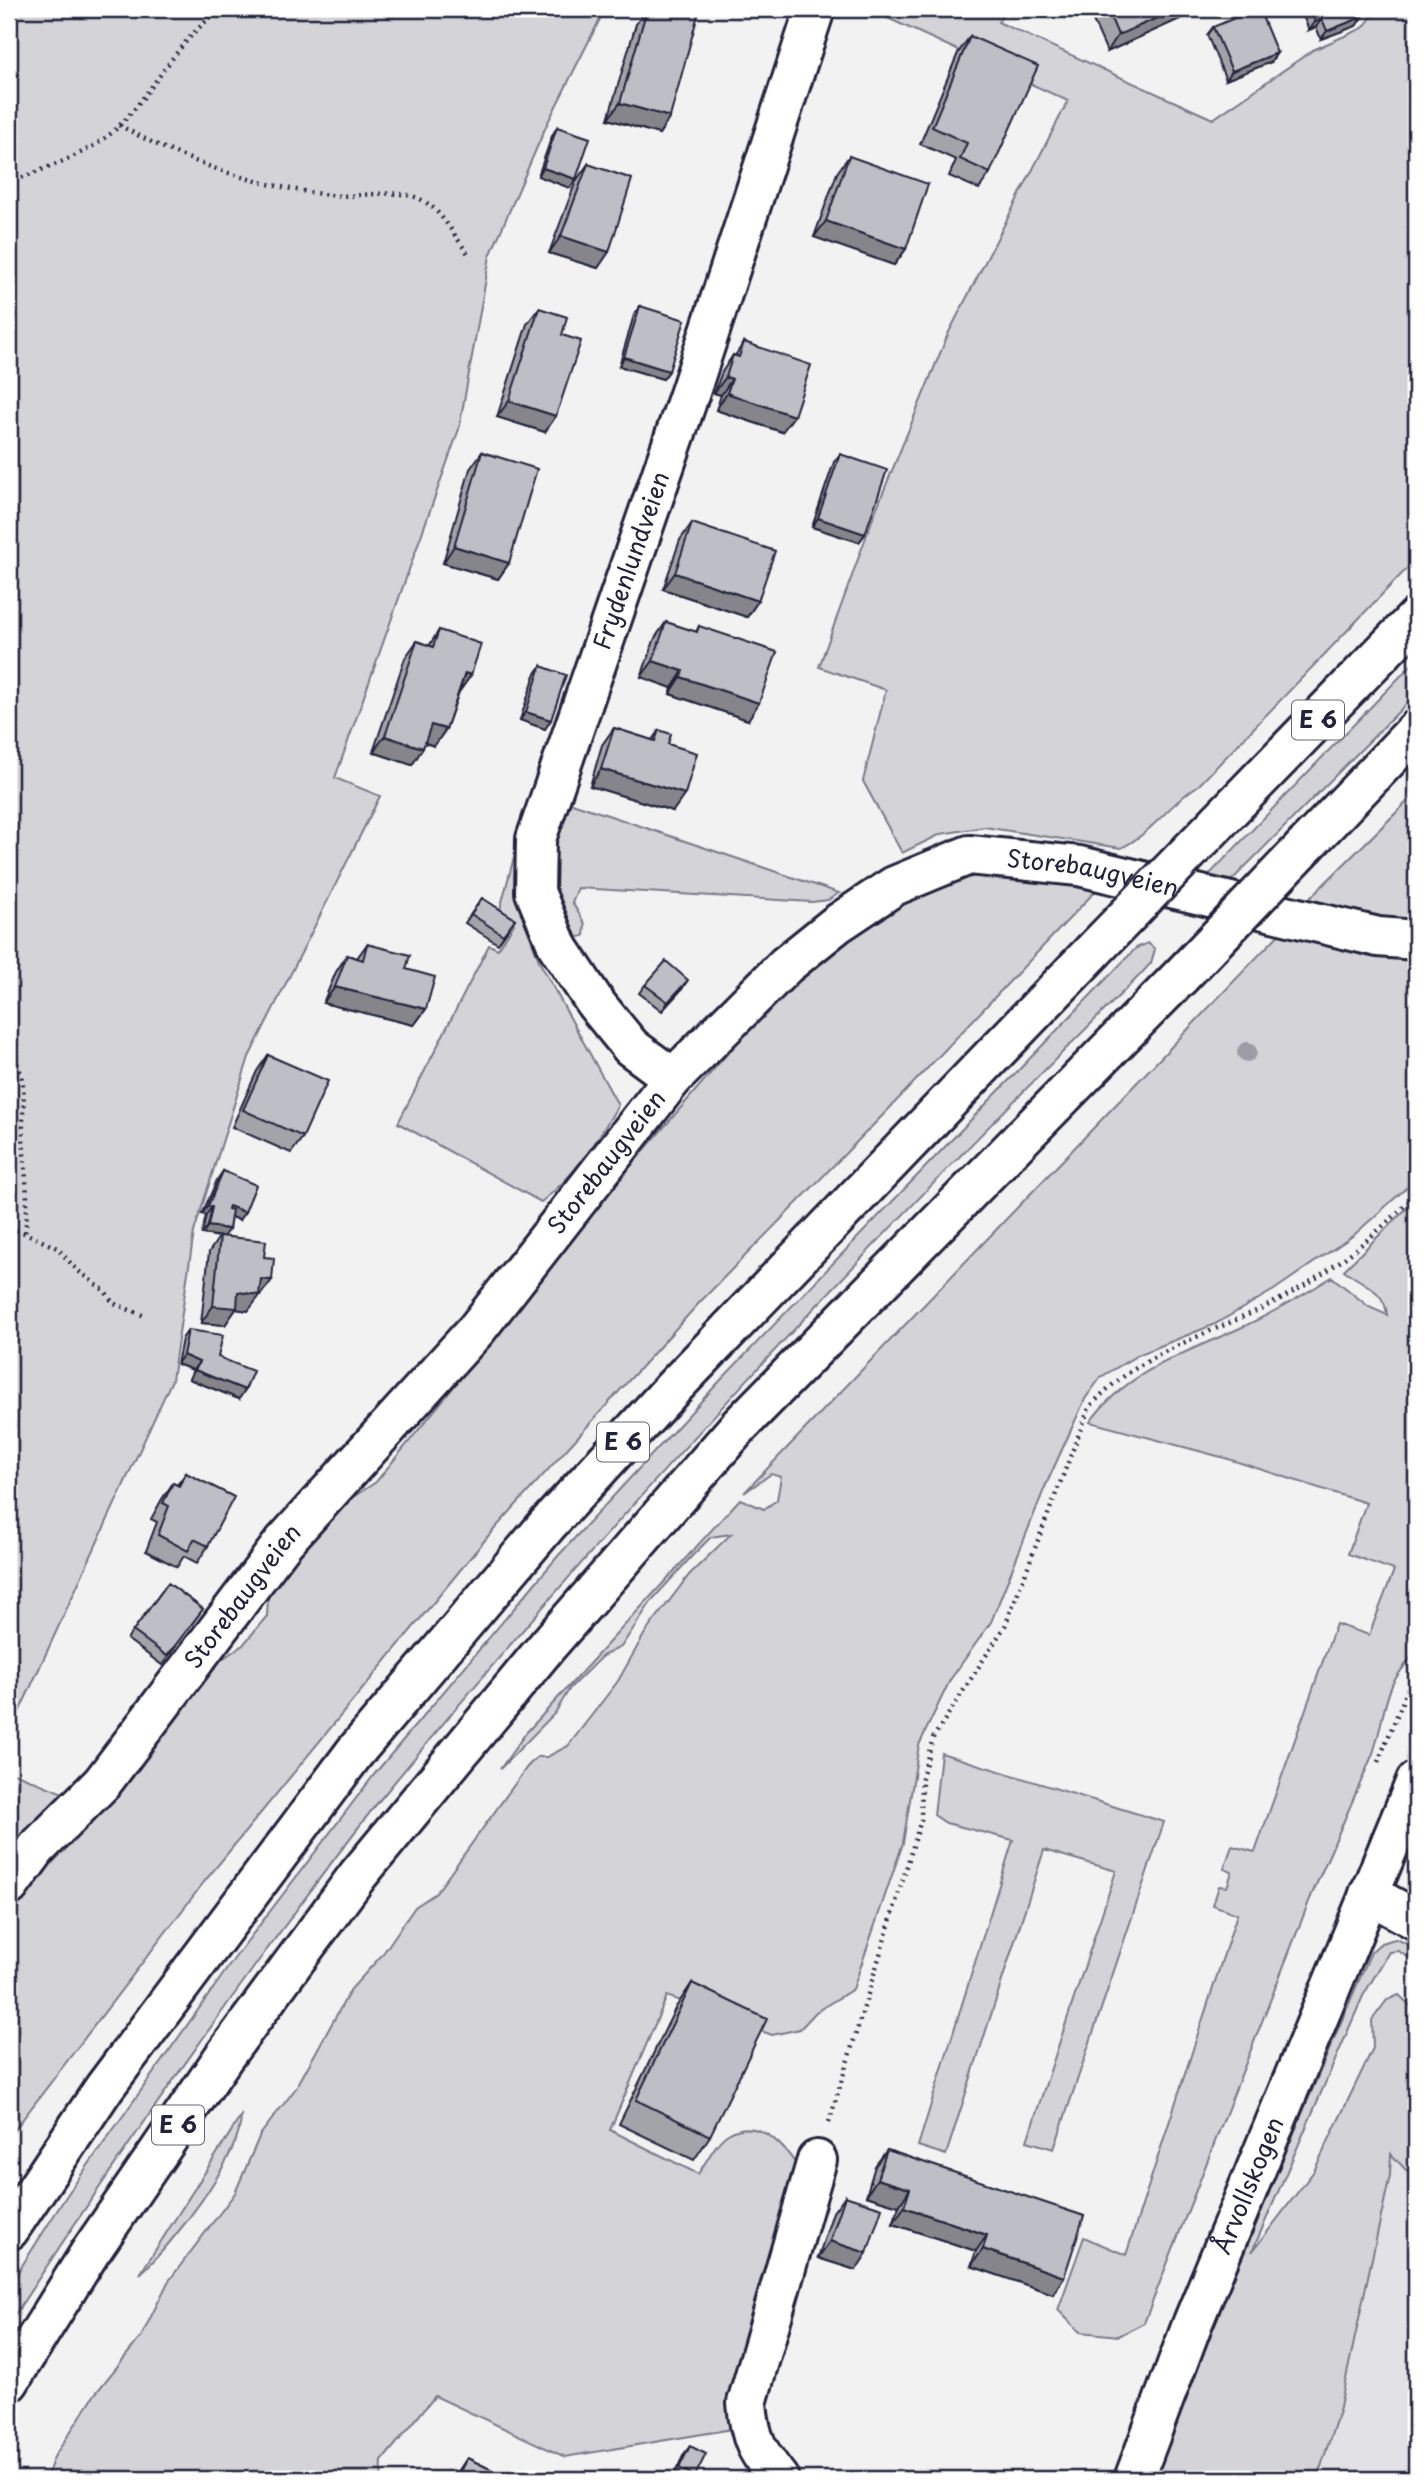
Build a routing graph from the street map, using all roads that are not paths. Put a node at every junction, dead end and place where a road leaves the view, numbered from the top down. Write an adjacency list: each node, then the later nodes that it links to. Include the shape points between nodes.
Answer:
1 (815, 9): 5 (main road, Frydenlundveien, via 536,839 535,892 557,945 631,1047)
2 (1416, 618): 11 (main road, E 6, bridge, via 674,1387 530,1545 355,1752 104,2088)
3 (1416, 730): 12 (main road, E 6, bridge, via 740,1425 548,1645 358,1875 231,2047 89,2254)
4 (1416, 940): 5 (main road, Storebaugveien, via 1378,937 1079,866 969,855 894,886 837,924 786,965)
5 (673, 1078): 7 (main road, Storebaugveien, via 477,1329 283,1544 102,1783 37,1849)
6 (1416, 1781): 8 (main road, Årvollskogen)
7 (9, 1886)
8 (1369, 1894): 9 (main road); 14 (main road, Årvollskogen, via 1193,2322)
9 (1416, 1920)
10 (817, 2160): 13 (main road, via 747,2403 749,2434)
11 (9, 2230)
12 (9, 2382)
13 (779, 2479)
14 (1134, 2479)

